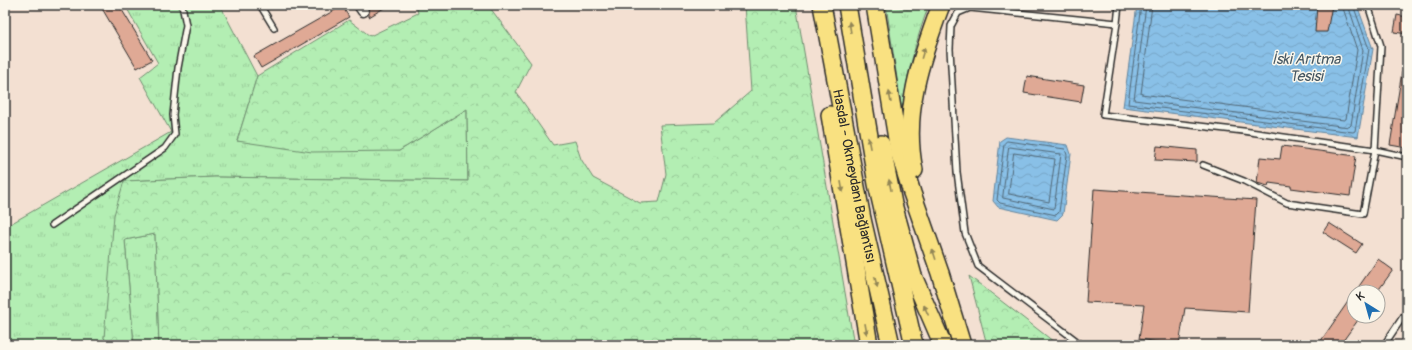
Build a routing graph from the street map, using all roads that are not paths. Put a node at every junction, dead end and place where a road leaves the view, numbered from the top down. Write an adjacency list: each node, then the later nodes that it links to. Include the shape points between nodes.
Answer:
1 (182, 5): 15 (lane, via 186,25 173,115 175,134 165,148)
2 (260, 5): 10 (lane)
3 (847, 5): 11 (highway, Hasdal - Okmeydanı Bağlantısı, one-way to 3)
4 (875, 5): 16 (highway, one-way to 4, via 899,151)
5 (941, 5): 16 (highway, one-way to 5, via 911,151 912,112 918,72)
6 (1119, 5): 9 (lane)
7 (1368, 5): 12 (lane, via 1381,46)
8 (823, 8): 18 (highway, one-way to 18, via 819,53); 19 (highway, Hasdal - Okmeydanı Bağlantısı, one-way to 19, via 862,219)
9 (1117, 23): 12 (lane, via 1103,115); 23 (lane, via 970,8 958,13 951,26 957,172 965,233 978,266)
10 (274, 28)
11 (854, 49): 20 (highway, Hasdal - Okmeydanı Bağlantısı, one-way to 11, via 877,184); 21 (highway, one-way to 11, via 913,276 893,204 873,100)
12 (1375, 150): 13 (lane); 14 (lane, via 1362,214 1287,203 1244,181)
13 (1407, 157)
14 (1203, 165)
15 (52, 225)
16 (926, 229): 22 (highway, one-way to 16)
17 (1407, 311): 24 (lane)
18 (869, 345)
19 (891, 345)
20 (914, 345)
21 (942, 345)
22 (962, 345)
23 (1082, 345)
24 (1384, 345)

